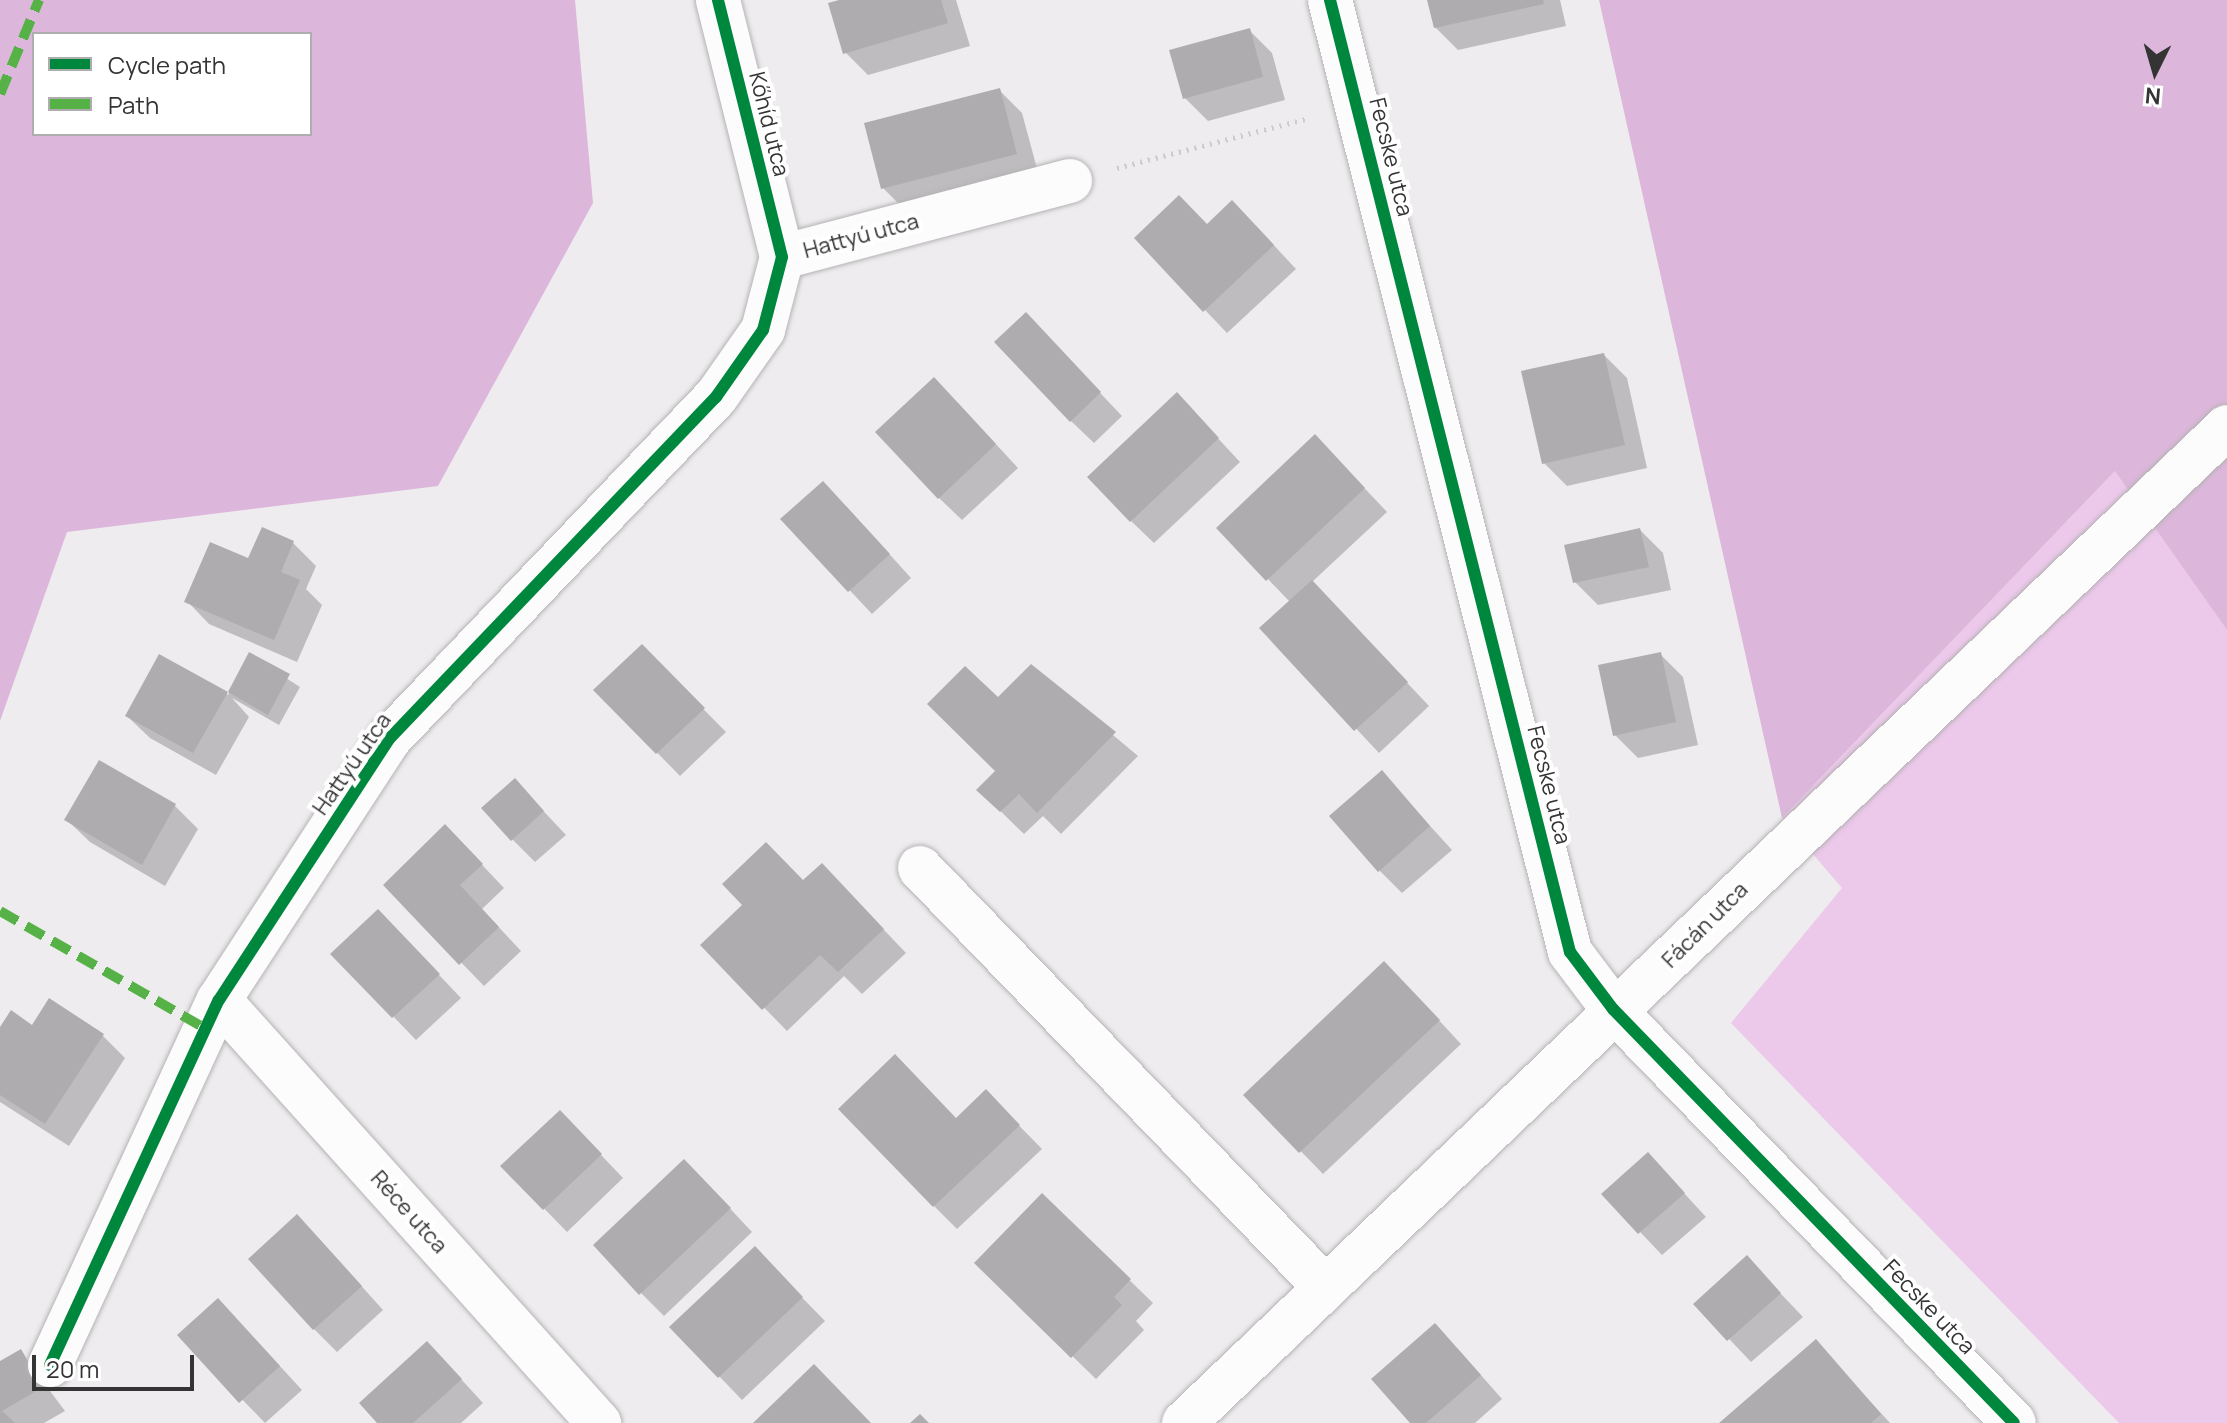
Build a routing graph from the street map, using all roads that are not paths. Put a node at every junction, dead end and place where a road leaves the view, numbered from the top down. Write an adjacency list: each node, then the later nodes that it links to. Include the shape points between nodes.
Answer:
1 (718, 0): 4 (street, Kőhíd utca)
2 (1330, 0): 8 (street, Fecske utca, via 1570,952)
3 (1070, 181): 4 (street, Hattyú utca)
4 (782, 257): 7 (street, Hattyú utca, via 763,330 716,397 390,738)
5 (2227, 427): 8 (street, Fácán utca)
6 (920, 868): 9 (street)
7 (219, 1000): 10 (street, Hattyú utca); 11 (street, Réce utca)
8 (1613, 1009): 9 (street, Fácán utca); 13 (street, Fecske utca)
9 (1325, 1287): 12 (street, Fácán utca)
10 (50, 1365)
11 (599, 1423)
12 (1184, 1423)
13 (2014, 1423)

